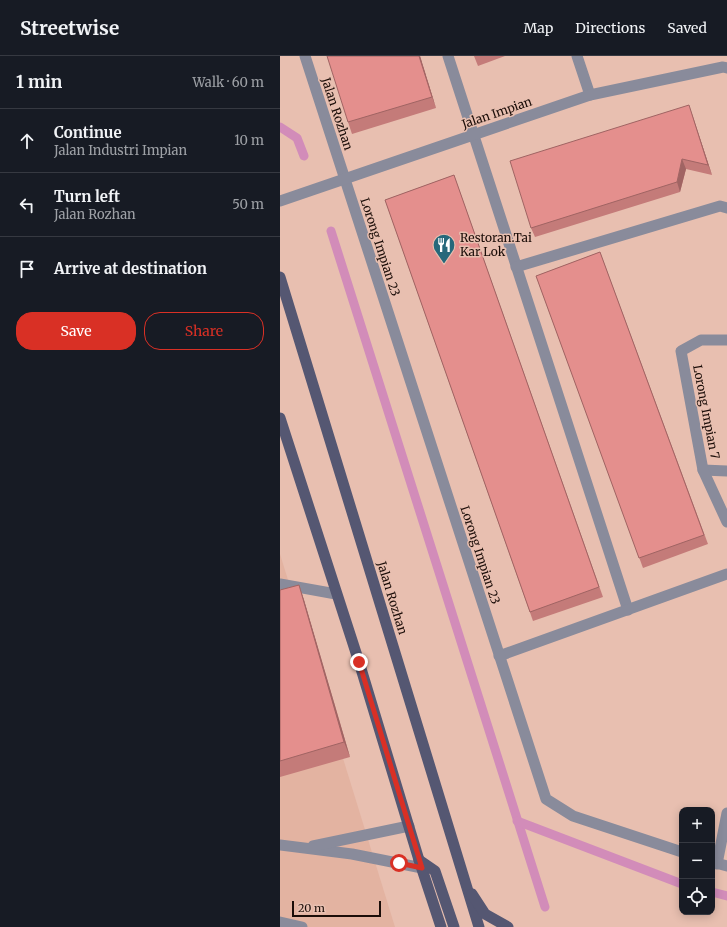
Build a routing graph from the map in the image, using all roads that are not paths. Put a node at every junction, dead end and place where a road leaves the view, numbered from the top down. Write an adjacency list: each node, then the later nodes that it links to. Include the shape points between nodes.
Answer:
1 (305, 56): 7 (street, Jalan Rozhan)
2 (448, 56): 6 (street)
3 (577, 56): 5 (street)
4 (727, 68): 5 (street, Jalan Impian)
5 (590, 94): 6 (street, Jalan Impian)
6 (473, 135): 7 (street, Jalan Impian); 10 (street)
7 (345, 179): 8 (street, Jalan Impian); 21 (street, Lorong Impian 23)
8 (280, 201)
9 (727, 208): 10 (street, via 720,206)
10 (516, 267): 20 (street)
11 (280, 277): 29 (main road, Jalan Rozhan)
12 (727, 340): 14 (street, Lorong Impian 7, via 701,340 681,352)
13 (280, 418): 19 (main road)
14 (703, 470): 15 (street); 16 (street, Lorong Impian 7)
15 (727, 471)
16 (727, 522)
17 (727, 574): 20 (street)
18 (280, 584): 19 (street)
19 (336, 594): 23 (main road)
20 (628, 610): 21 (street)
21 (499, 656): 26 (street, Lorong Impian 23, via 546,799 573,816)
22 (727, 813): 28 (street)
23 (409, 826): 25 (street); 27 (main road)
24 (280, 845): 25 (street)
25 (305, 848): 27 (street)
26 (679, 851)
27 (421, 864): 32 (main road); 33 (main road, via 435,871)
28 (719, 864)
29 (465, 881): 34 (main road, Jalan Rozhan); 35 (main road, via 485,914)
30 (280, 922): 31 (street)
31 (302, 927)
32 (441, 927)
33 (454, 927)
34 (479, 927)
35 (508, 927)

